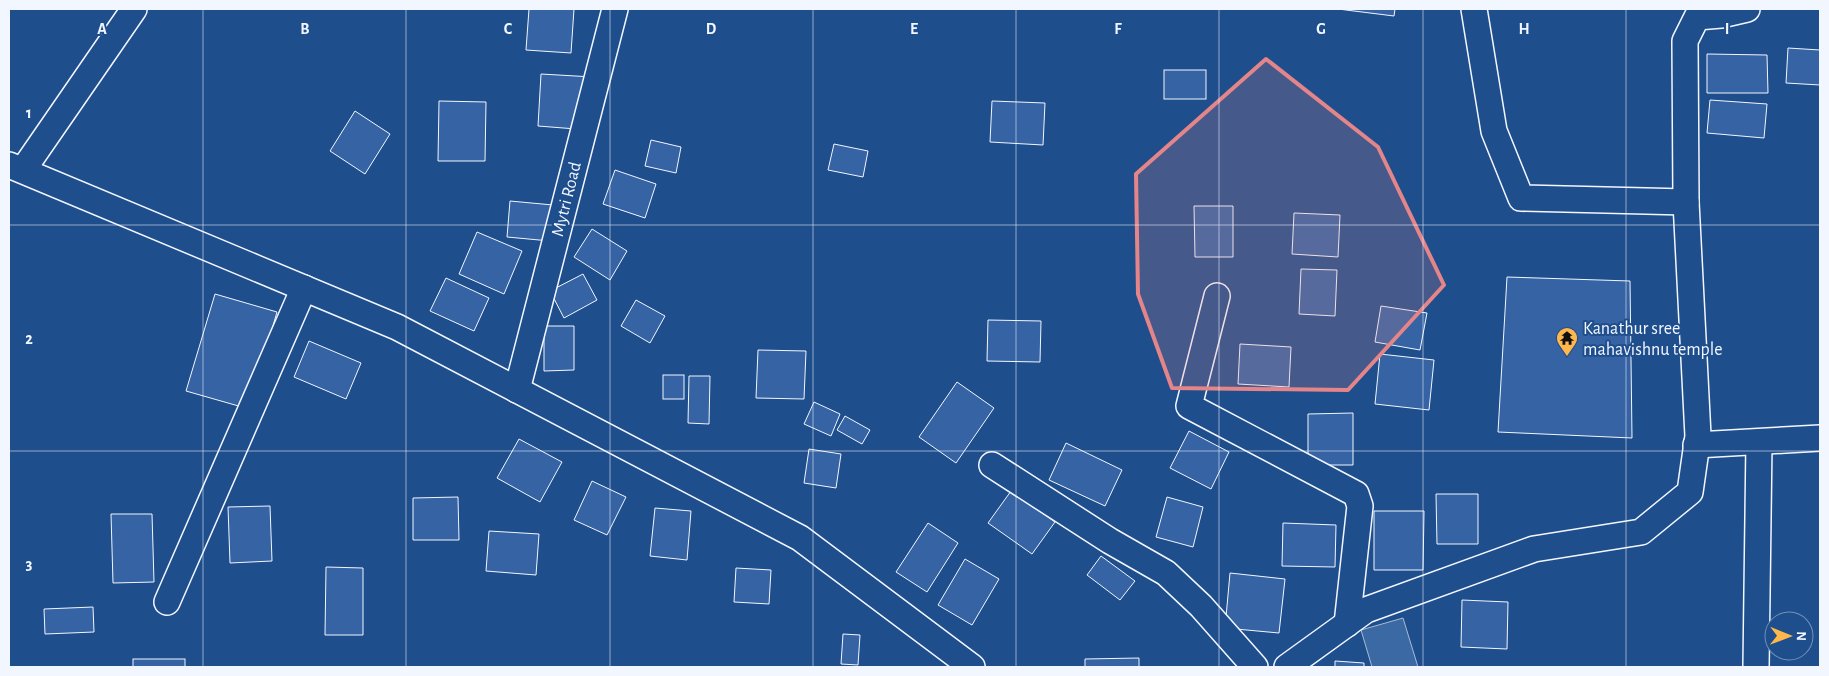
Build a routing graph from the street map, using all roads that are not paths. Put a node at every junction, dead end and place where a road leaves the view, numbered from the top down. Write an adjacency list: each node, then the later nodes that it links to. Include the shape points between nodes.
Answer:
1 (132, 9): 5 (street)
2 (616, 9): 9 (street, Mytri Road)
3 (1474, 9): 6 (street, via 1494,131 1521,198)
4 (1747, 9): 6 (street, via 1697,18 1685,41)
5 (16, 167): 7 (street)
6 (1686, 202): 12 (street)
7 (304, 288): 9 (street, via 397,327); 14 (street)
8 (1216, 296): 15 (street, via 1189,406 1356,494 1360,506)
9 (517, 390): 16 (street, via 800,538)
10 (1820, 438): 11 (street)
11 (1759, 442): 12 (street); 19 (street)
12 (1696, 445): 15 (street, via 1690,492 1641,532 1534,549 1366,610)
13 (992, 465): 17 (street, via 1166,573 1201,606)
14 (167, 602)
15 (1348, 624): 18 (street)
16 (972, 667)
17 (1255, 667)
18 (1287, 667)
19 (1756, 667)

